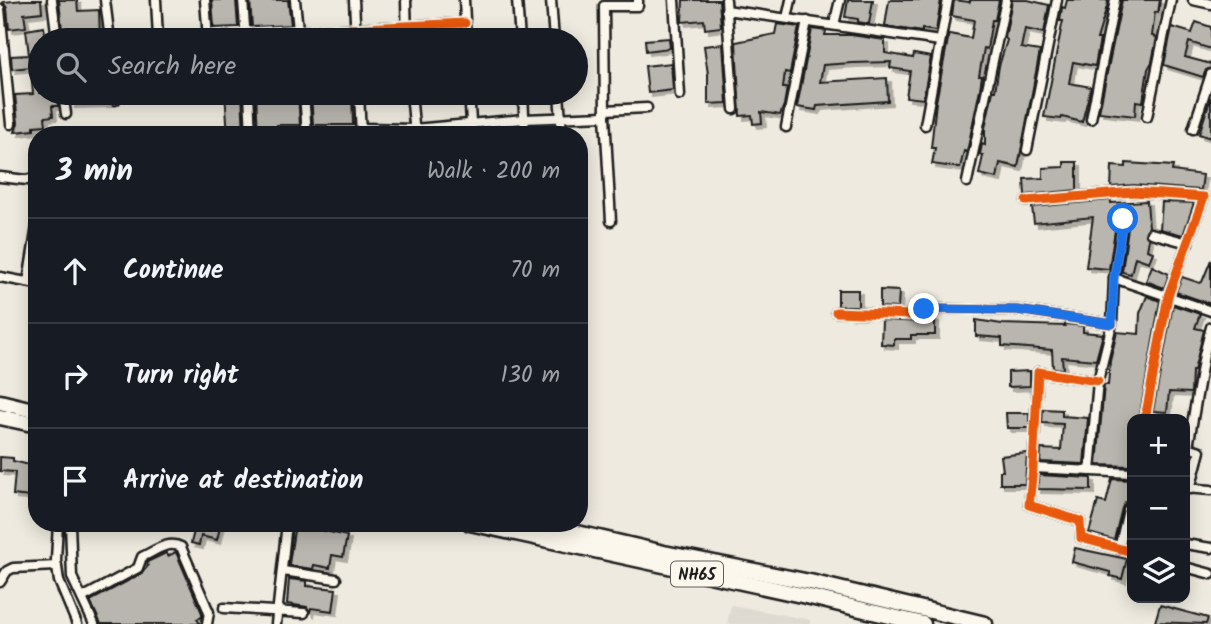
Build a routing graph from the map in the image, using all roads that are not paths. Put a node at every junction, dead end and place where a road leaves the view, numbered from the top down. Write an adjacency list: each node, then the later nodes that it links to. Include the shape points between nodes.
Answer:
1 (52, 0): 32 (street)
2 (105, 0): 33 (street)
3 (156, 0): 34 (street)
4 (205, 0): 35 (street)
5 (243, 0): 36 (street)
6 (295, 0): 37 (street)
7 (354, 0): 31 (street)
8 (406, 0): 29 (street)
9 (464, 0): 27 (street)
10 (517, 0): 41 (street)
11 (551, 0): 42 (street)
12 (638, 0): 56 (street, via 638,6 604,6)
13 (674, 0): 45 (street)
14 (791, 0): 25 (street)
15 (840, 0): 30 (street)
16 (948, 0): 43 (street)
17 (1006, 0): 77 (street)
18 (1054, 0): 74 (street)
19 (1115, 0): 61 (street)
20 (1171, 0): 58 (street)
21 (1193, 0): 22 (street)
22 (1211, 4)
23 (726, 5): 25 (street); 55 (street)
24 (0, 9): 28 (street)
25 (787, 19): 26 (street)
26 (807, 21): 30 (street); 72 (street)
27 (465, 23): 29 (street); 40 (street)
28 (1, 24): 62 (street)
29 (405, 25): 31 (street); 39 (street)
30 (834, 25): 43 (street)
31 (356, 27): 38 (street)
32 (56, 28)
33 (109, 28)
34 (157, 28)
35 (207, 28)
36 (245, 28)
37 (298, 28)
38 (337, 28)
39 (405, 28)
40 (465, 28)
41 (519, 28)
42 (554, 28)
43 (940, 41): 64 (street)
44 (1211, 74): 73 (street)
45 (680, 95)
46 (65, 105): 57 (street)
47 (250, 105): 65 (street)
48 (305, 105): 66 (street)
49 (360, 105): 67 (street)
50 (412, 105): 68 (street)
51 (470, 105): 63 (street)
52 (523, 105): 60 (street)
53 (560, 105): 59 (street)
54 (646, 108): 56 (street)
55 (734, 108)
56 (605, 113): 59 (street); 80 (street)
57 (66, 114)
58 (1147, 117)
59 (562, 118): 60 (street); 71 (street)
60 (524, 119): 63 (street); 70 (street)
61 (1091, 119)
62 (11, 124)
63 (471, 124): 69 (street)
64 (925, 125)
65 (251, 126)
66 (306, 126)
67 (361, 126)
68 (414, 126)
69 (457, 126)
70 (524, 126)
71 (562, 126)
72 (786, 127)
73 (1194, 129)
74 (1027, 150)
75 (0, 177): 76 (street)
76 (28, 180)
77 (967, 182)
78 (1026, 201): 82 (street, via 1133,192 1204,197)
79 (1123, 219): 84 (street)
80 (611, 221)
81 (1151, 233): 82 (street)
82 (1188, 243): 86 (street)
83 (0, 278): 85 (street)
84 (1114, 278): 86 (street); 89 (street)
85 (28, 282)
86 (1168, 296): 87 (street); 94 (street)
87 (1211, 311)
88 (836, 312): 89 (street, via 912,315 924,309 1017,310)
89 (1112, 324): 91 (street)
90 (1211, 327): 100 (street, via 1188,447 1200,451)
91 (1098, 381): 97 (street, via 1038,372); 98 (street)
92 (0, 402): 93 (highway)
93 (28, 409)
94 (1146, 414)
95 (0, 417): 96 (highway)
96 (28, 423)
97 (1033, 468): 98 (street); 111 (street, via 1029,505 1080,522 1081,538)
98 (1090, 471): 99 (street)
99 (1127, 473)
100 (1190, 480)
101 (1190, 489): 102 (street)
102 (1211, 490)
103 (1127, 514): 111 (street)
104 (58, 532): 113 (street)
105 (69, 532): 117 (street)
106 (286, 532): 115 (street)
107 (510, 532): 129 (highway, NH65)
108 (573, 532): 130 (highway, NH65)
109 (1190, 545): 110 (street)
110 (1211, 548)
111 (1119, 549): 112 (street)
112 (1127, 551)
113 (57, 566): 119 (street); 120 (street, via 13,568)
114 (1190, 568): 116 (street)
115 (283, 571): 118 (street); 123 (street)
116 (1211, 574)
117 (72, 577): 119 (street); 121 (street)
118 (336, 579)
119 (59, 581): 125 (street)
120 (0, 582)
121 (82, 598): 126 (street); 127 (street, via 138,568 142,557 177,545 209,612)
122 (224, 608): 123 (street)
123 (278, 611): 124 (street); 128 (street)
124 (304, 613)
125 (76, 624)
126 (94, 624)
127 (207, 624)
128 (276, 624)
129 (923, 624)
130 (985, 624)

